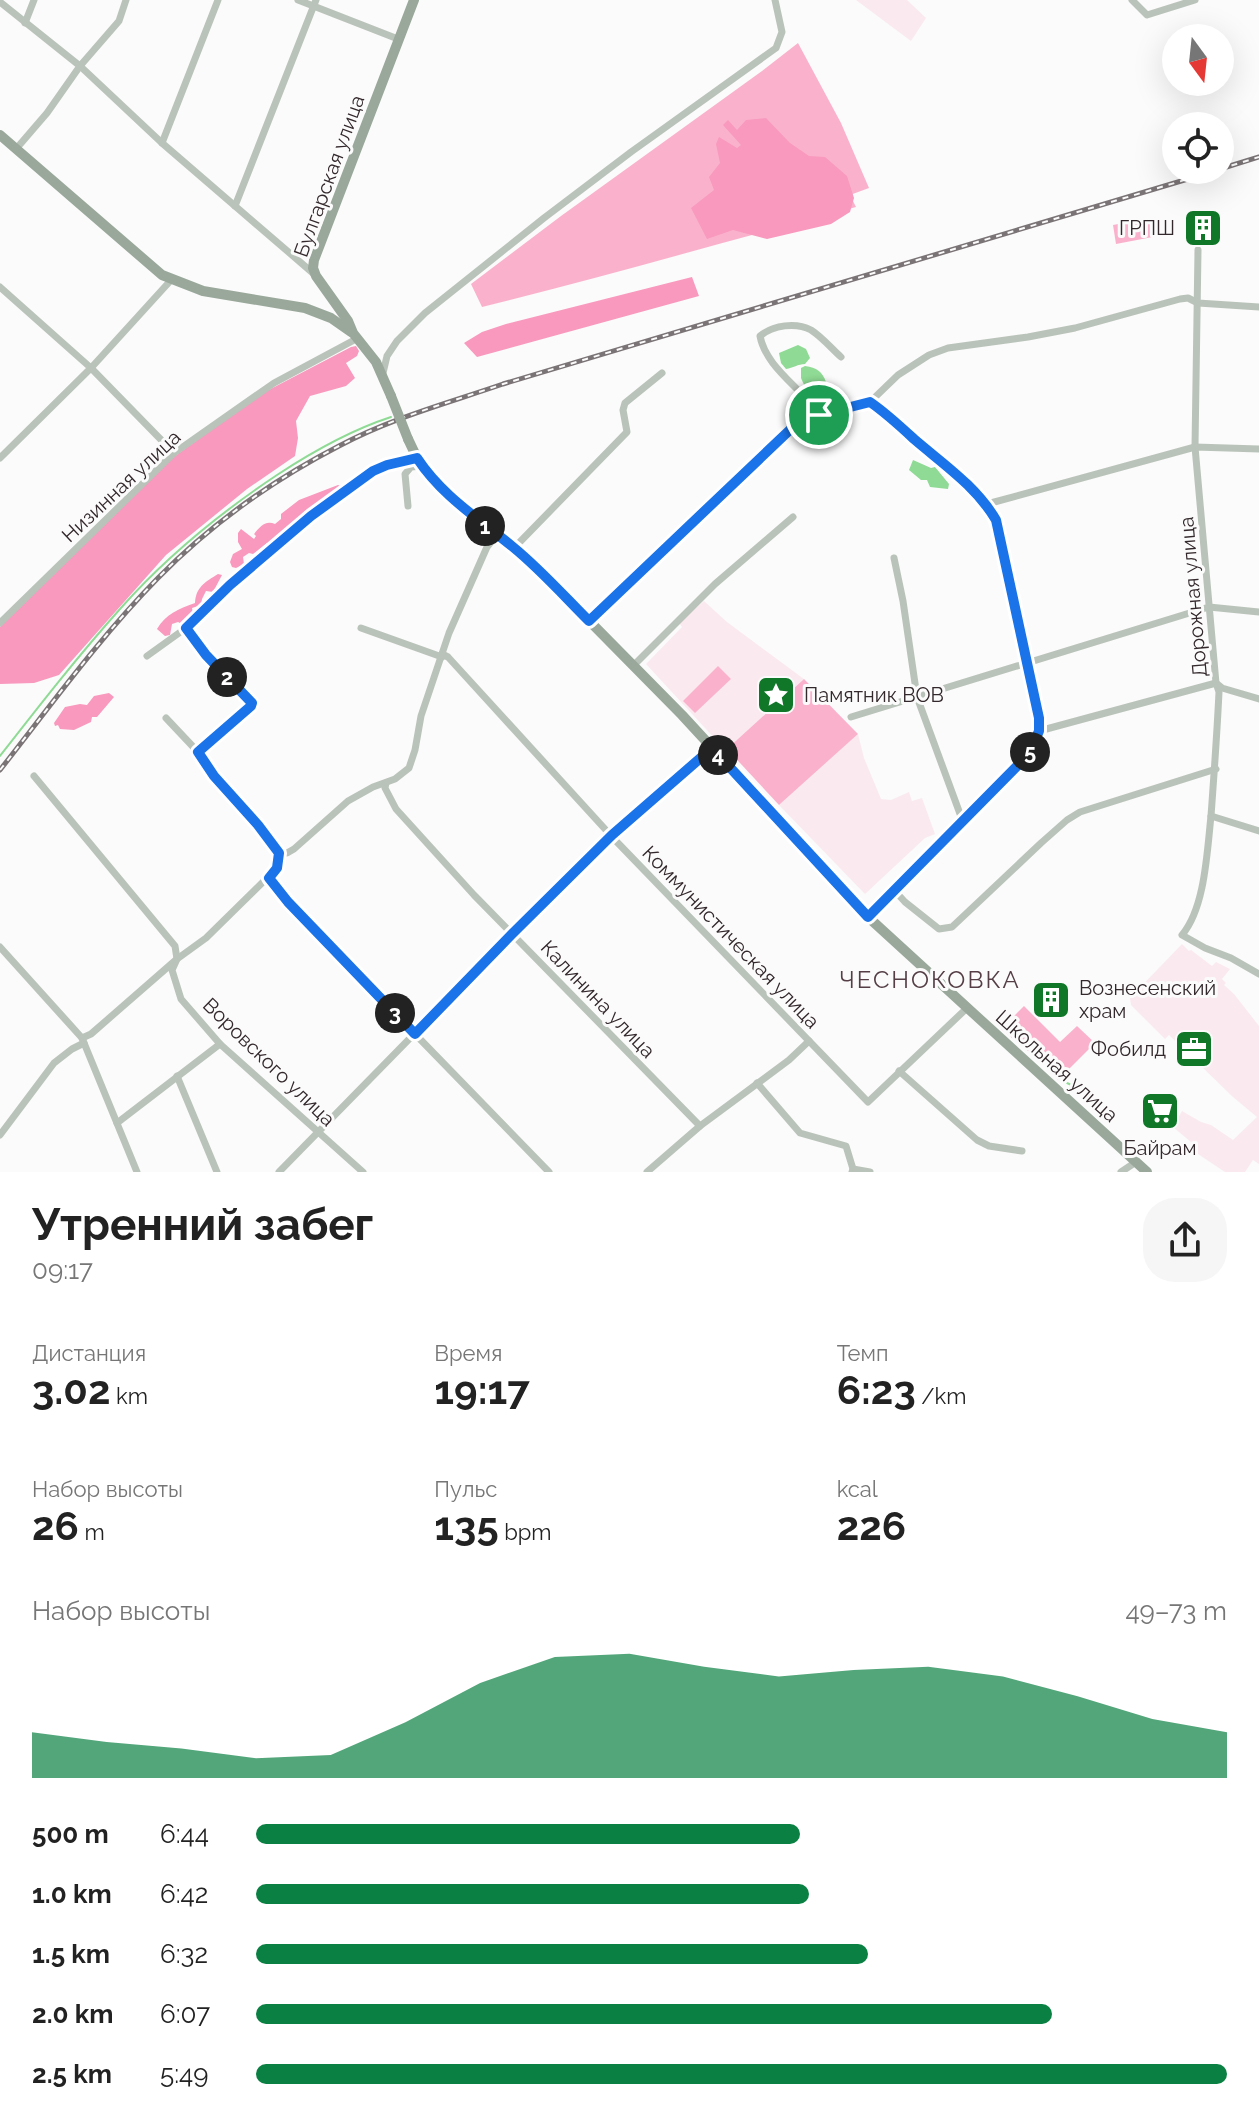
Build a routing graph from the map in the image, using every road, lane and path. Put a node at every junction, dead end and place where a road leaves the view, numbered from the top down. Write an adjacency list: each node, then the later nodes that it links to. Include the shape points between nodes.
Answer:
1 (34, 0): 11 (street)
2 (126, 0): 13 (street, via 119,21)
3 (218, 0): 15 (street)
4 (298, 0): 10 (street)
5 (414, 0): 12 (street, Булгарская улица)
6 (775, 0): 28 (street, via 782,32 776,48 631,152 425,313 387,356)
7 (1132, 0): 8 (street, via 1147,15)
8 (1195, 0)
9 (0, 2): 11 (street)
10 (315, 3): 12 (street); 17 (street)
11 (25, 23): 13 (street)
12 (398, 39): 19 (street, Булгарская улица, via 314,260)
13 (80, 66): 15 (street); 16 (street)
14 (0, 136): 16 (street)
15 (162, 143): 17 (street)
16 (16, 149): 20 (street)
17 (235, 206): 19 (street)
18 (1198, 250): 22 (street, Дорожная улица)
19 (316, 276): 24 (street, Булгарская улица)
20 (172, 279): 24 (street, via 218,294 305,308); 26 (street)
21 (2, 292): 26 (street)
22 (1198, 303): 23 (street); 29 (street, via 1180,299 1075,328 948,348 908,369); 32 (street, Дорожная улица)
23 (1259, 307)
24 (356, 336): 28 (street, Булгарская улица); 34 (street, Низинная улица, via 274,383)
25 (841, 357): 30 (street, via 810,330 796,326 770,329 760,336 769,357)
26 (91, 368): 34 (street); 35 (street)
27 (662, 373): 41 (street, via 625,403 627,432)
28 (383, 376): 31 (street, Булгарская улица, bridge)
29 (870, 402): 30 (street); 37 (street)
30 (819, 415): 45 (street, via 782,436)
31 (408, 439): 36 (street, Школьная улица)
32 (1195, 447): 33 (street); 37 (street); 43 (street, Дорожная улица)
33 (1259, 449)
34 (174, 453): 46 (street, Низинная улица)
35 (0, 458)
36 (419, 462): 38 (street, via 405,474); 40 (street, Школьная улица, via 451,499); 47 (street, via 373,471 311,516)
37 (987, 504): 51 (street, via 1001,537)
38 (408, 506)
39 (793, 517): 52 (street, via 715,584)
40 (497, 534): 41 (street, Школьная улица); 50 (street, via 456,615)
41 (514, 548): 45 (street, Школьная улица)
42 (894, 558): 54 (street)
43 (1209, 607): 44 (street); 51 (street); 53 (street, Дорожная улица)
44 (1259, 612)
45 (589, 621): 52 (street, Школьная улица)
46 (0, 623)
47 (186, 628): 49 (street); 60 (street, via 252,703)
48 (361, 628): 50 (street)
49 (147, 656)
50 (442, 656): 63 (street, via 412,762); 67 (street, Коммунистическая улица)
51 (1028, 661): 54 (street); 58 (street)
52 (633, 666): 59 (street, Школьная улица)
53 (1216, 683): 55 (street); 58 (street); 61 (street, Дорожная улица)
54 (917, 697): 56 (street); 65 (street)
55 (1259, 699)
56 (851, 717)
57 (166, 718): 60 (street)
58 (1039, 731): 65 (street, via 1029,754)
59 (712, 748): 67 (street); 71 (street, Школьная улица)
60 (198, 752): 68 (street)
61 (1216, 769): 64 (street, Дорожная улица); 70 (street, via 1080,812 952,927 939,929)
62 (34, 776): 74 (street, Воровского улица, via 162,929 175,946)
63 (386, 783): 68 (street, via 348,801 294,849); 72 (street, Калинина улица, via 396,809)
64 (1211, 816): 66 (street); 75 (street, Дорожная улица, via 1207,862 1192,923 1182,935)
65 (963, 822): 70 (street)
66 (1259, 831)
67 (612, 835): 72 (street); 79 (street, Коммунистическая улица)
68 (279, 853): 69 (street)
69 (269, 878): 74 (street); 77 (street)
70 (894, 890): 71 (street)
71 (868, 917): 76 (street, Школьная улица)
72 (512, 934): 77 (street); 85 (street, Калинина улица)
73 (0, 947): 78 (street)
74 (177, 959): 78 (street); 80 (street, Воровского улица, via 172,970 181,999)
75 (1259, 974)
76 (967, 1008): 81 (street); 89 (street, Школьная улица)
77 (415, 1034): 86 (street); 95 (street)
78 (83, 1041): 84 (street); 87 (street, via 54,1063)
79 (809, 1041): 81 (street, Коммунистическая улица, via 868,1102); 83 (street)
80 (220, 1044): 82 (street); 86 (street, Воровского улица)
81 (899, 1071): 88 (street, via 977,1140)
82 (177, 1076): 84 (street); 92 (street)
83 (757, 1083): 85 (street); 90 (street, via 800,1133 846,1146)
84 (117, 1123): 91 (street)
85 (700, 1126): 96 (street)
86 (318, 1133): 93 (street); 94 (street, Воровского улица)
87 (0, 1135)
88 (1022, 1151)
89 (1136, 1162): 98 (street); 99 (street, Школьная улица)
90 (852, 1170): 97 (street)
91 (137, 1172)
92 (217, 1172)
93 (279, 1172)
94 (363, 1172)
95 (549, 1172)
96 (647, 1172)
97 (870, 1172)
98 (1121, 1172)
99 (1147, 1172)

